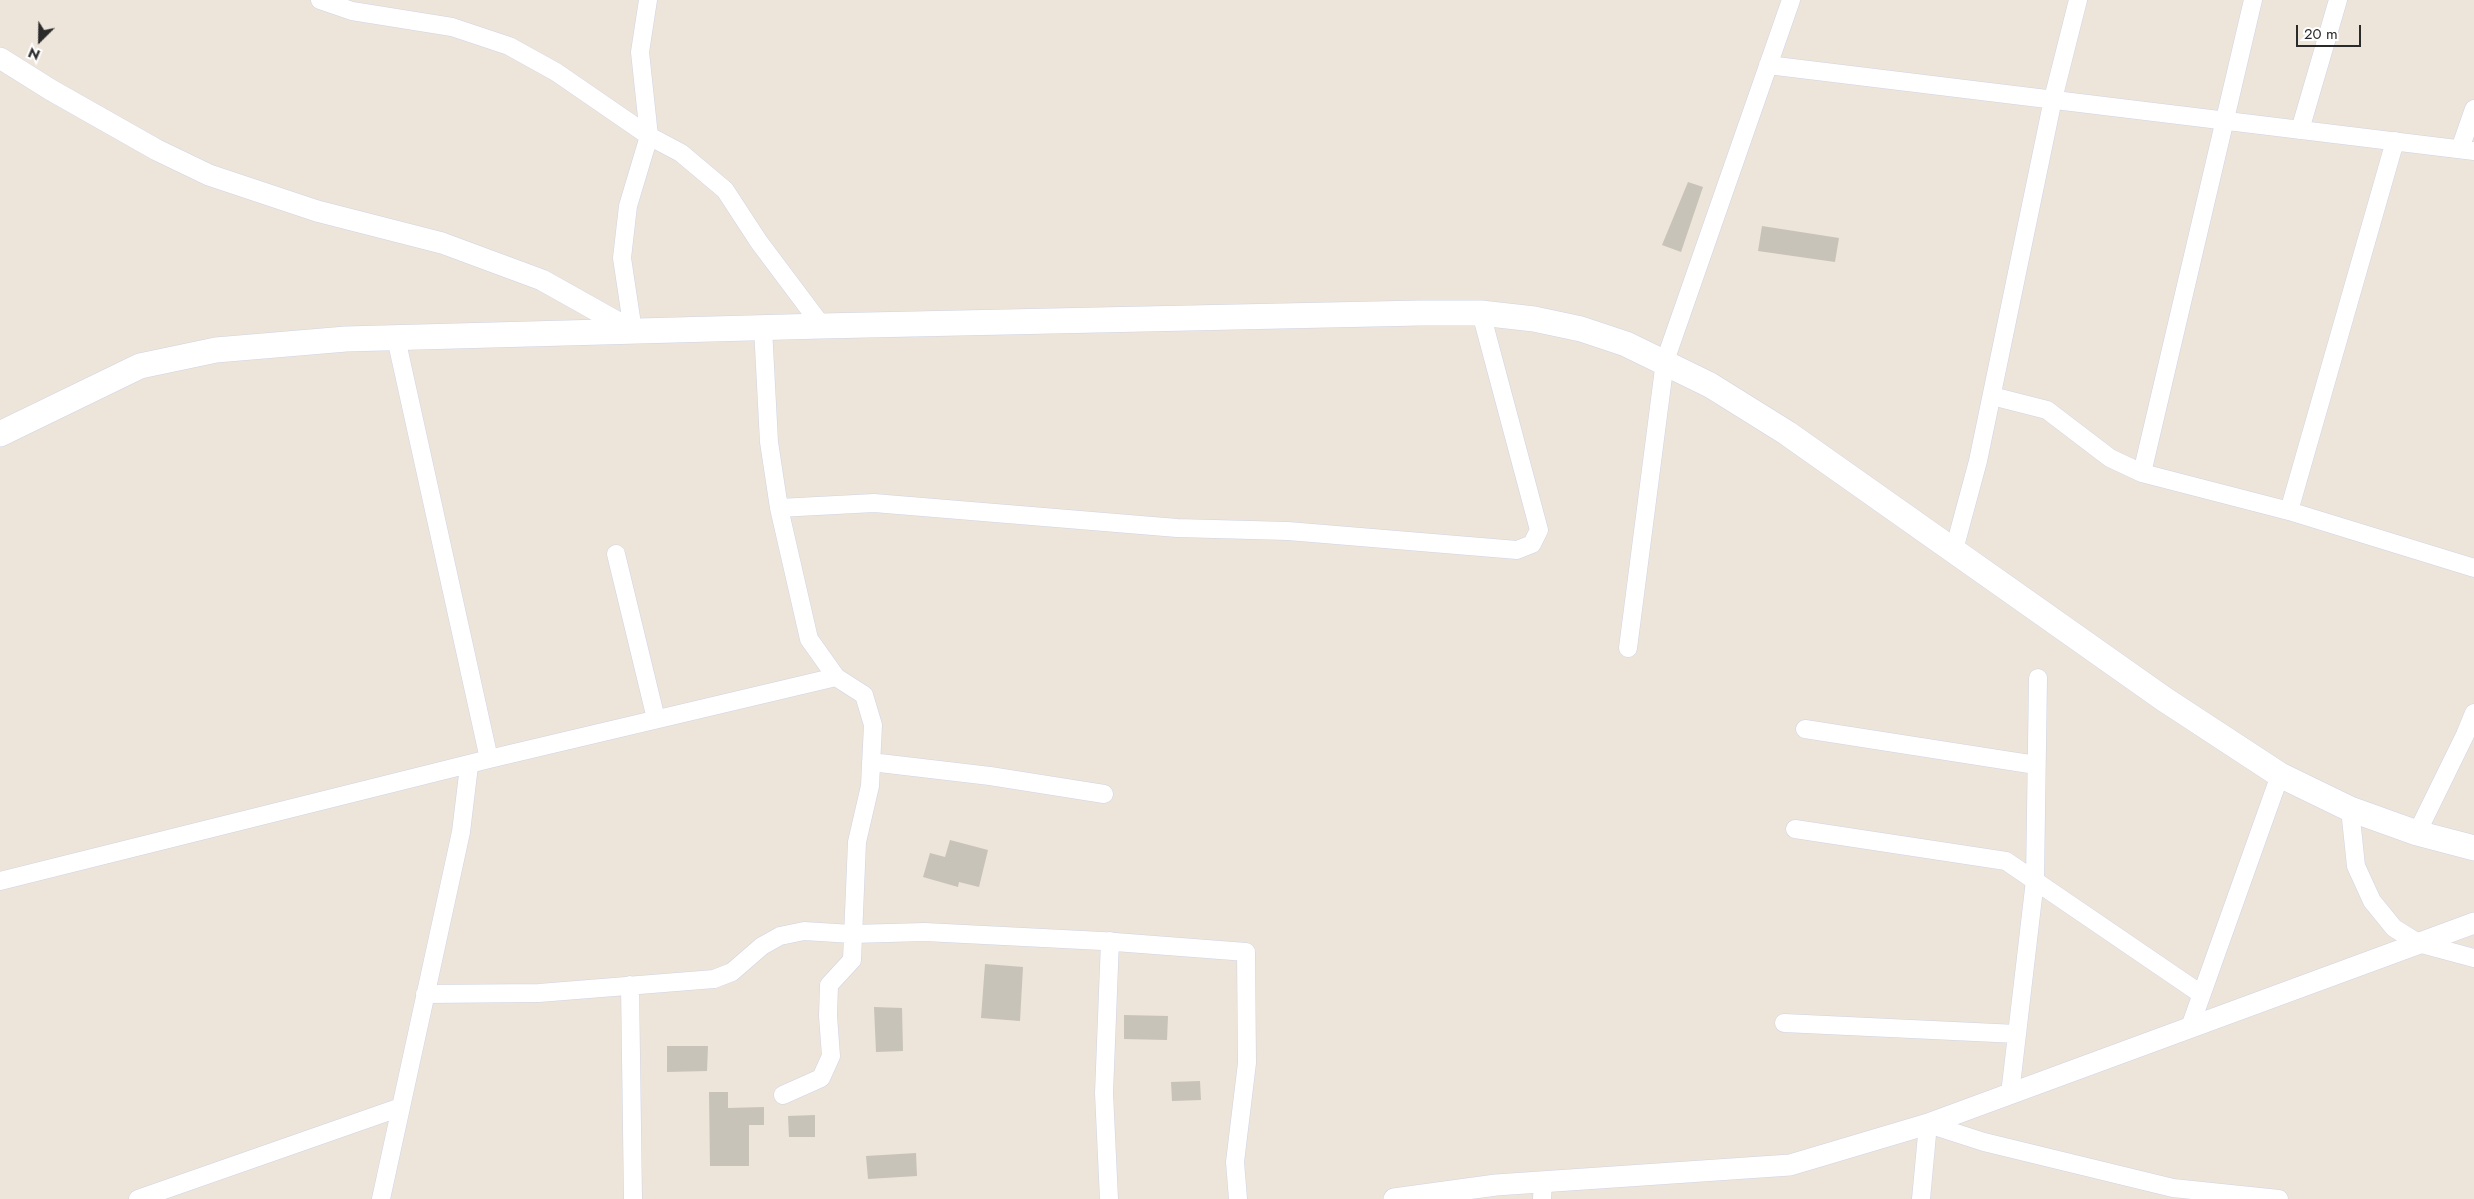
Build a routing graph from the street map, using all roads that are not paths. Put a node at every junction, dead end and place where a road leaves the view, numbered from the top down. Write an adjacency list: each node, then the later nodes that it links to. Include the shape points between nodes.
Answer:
1 (320, 0): 13 (street, via 352,11 452,27 509,46 556,72)
2 (648, 0): 13 (street, via 640,52)
3 (1791, 0): 8 (street)
4 (2078, 0): 9 (street)
5 (2253, 0): 11 (street)
6 (2338, 0): 12 (street)
7 (0, 58): 19 (street, via 157,150 209,175 317,210 442,243 542,280)
8 (1768, 65): 9 (street); 21 (street)
9 (2054, 100): 11 (street); 22 (street)
10 (2474, 109): 15 (street)
11 (2225, 120): 12 (street); 24 (street)
12 (2300, 130): 14 (street)
13 (649, 136): 17 (street, via 681,153 725,190 759,242); 19 (street, via 628,206 622,258)
14 (2395, 141): 15 (street); 26 (street)
15 (2467, 150)
16 (1481, 313): 17 (main road); 21 (main road, via 1581,329); 25 (street, via 1539,530 1532,544 1517,550 1288,531 1177,528 874,503)
17 (822, 326): 18 (main road)
18 (763, 328): 19 (main road); 25 (street, via 768,442)
19 (633, 331): 20 (main road)
20 (396, 338): 23 (main road, via 216,350 140,366); 36 (street)
21 (1665, 361): 27 (main road, via 1787,433); 30 (street)
22 (1992, 396): 24 (street, via 2047,410 2110,458); 27 (street)
23 (0, 434)
24 (2142, 473): 26 (street)
25 (779, 508): 31 (street, via 809,639)
26 (2289, 511): 29 (street)
27 (1954, 550): 40 (main road, via 2164,698)
28 (616, 554): 34 (street)
29 (2474, 568)
30 (1628, 648)
31 (836, 677): 34 (street); 37 (street, via 864,695 873,725)
32 (2038, 678): 39 (street)
33 (2474, 712): 44 (street, via 2466,735)
34 (656, 719): 36 (street)
35 (1805, 729): 39 (street)
36 (489, 759): 38 (street)
37 (871, 762): 41 (street); 49 (street, via 870,786 857,842)
38 (469, 766): 47 (street); 54 (street, via 461,832)
39 (2036, 766): 46 (street)
40 (2280, 775): 42 (main road); 55 (street)
41 (1104, 794)
42 (2350, 809): 44 (main road); 51 (street, via 2356,866 2372,901 2394,928)
43 (1795, 829): 46 (street, via 2006,861)
44 (2417, 833): 45 (main road)
45 (2474, 848)
46 (2035, 880): 55 (street); 58 (street)
47 (0, 881)
48 (2474, 924): 51 (street)
49 (852, 934): 50 (street, via 925,932); 53 (street, via 804,931 780,936 762,946 732,972 714,979); 60 (street, via 852,960 829,985 831,1056 820,1078)
50 (1110, 941): 68 (street, via 1104,1093); 69 (street, via 1246,952 1247,1063 1235,1162)
51 (2418, 943): 52 (street); 57 (street)
52 (2474, 958)
53 (630, 985): 54 (street, via 539,993); 67 (street)
54 (425, 994): 61 (street)
55 (2202, 994): 57 (street)
56 (1784, 1023): 58 (street)
57 (2190, 1027): 59 (street)
58 (2017, 1034): 59 (street)
59 (2010, 1094): 62 (street)
60 (783, 1095)
61 (401, 1107): 65 (street); 66 (street)
62 (1928, 1124): 63 (street, via 1790,1164); 64 (street); 71 (street)
63 (1542, 1190): 70 (street, via 1496,1184)
64 (2171, 1194): 72 (street)
65 (138, 1199)
66 (381, 1199)
67 (633, 1199)
68 (1109, 1199)
69 (1238, 1199)
70 (1394, 1199)
71 (1922, 1199)
72 (2279, 1199)

